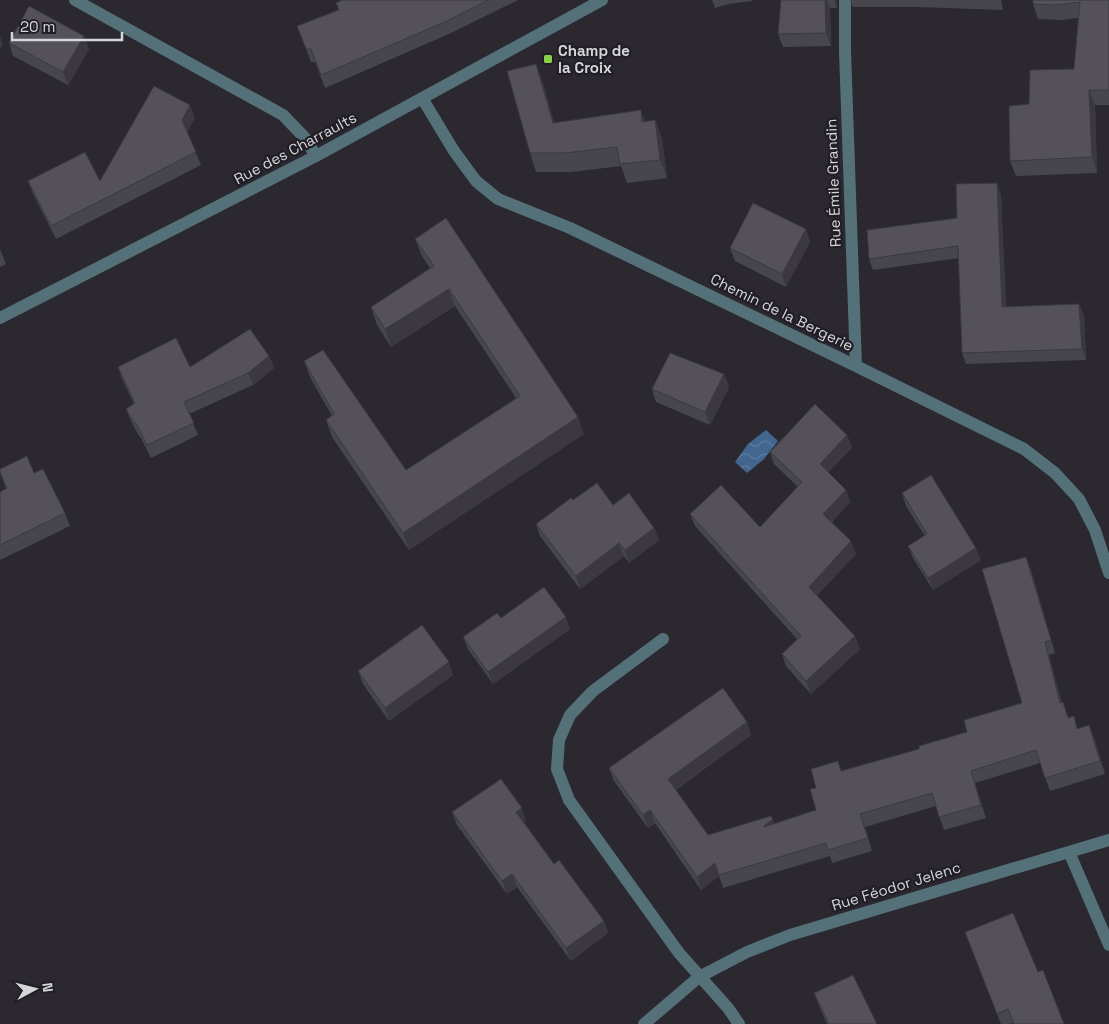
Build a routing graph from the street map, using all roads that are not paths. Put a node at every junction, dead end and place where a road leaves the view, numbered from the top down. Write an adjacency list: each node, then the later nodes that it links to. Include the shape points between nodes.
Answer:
1 (75, 0): 5 (street, via 283,115 305,138)
2 (602, 0): 4 (street, Rue des Charraults)
3 (845, 0): 7 (street, Rue Émile Grandin)
4 (422, 98): 5 (street, Rue des Charraults); 7 (street, Chemin de la Bergerie, via 476,181 498,199 570,228)
5 (316, 156): 6 (street, Rue des Charraults)
6 (0, 318)
7 (856, 366): 8 (street, Chemin de la Bergerie, via 1024,449 1055,473 1079,499 1095,530)
8 (1109, 573)
9 (663, 639): 13 (street, via 593,691 570,715 559,740 557,770 569,800 656,923)
10 (1109, 840): 11 (street, Rue Féodor Jelenc)
11 (1069, 852): 12 (street); 13 (street, Rue Féodor Jelenc, via 790,935 747,952)
12 (1109, 945)
13 (699, 977): 14 (street, Rue Féodor Jelenc); 15 (street)
14 (644, 1024)
15 (739, 1024)

